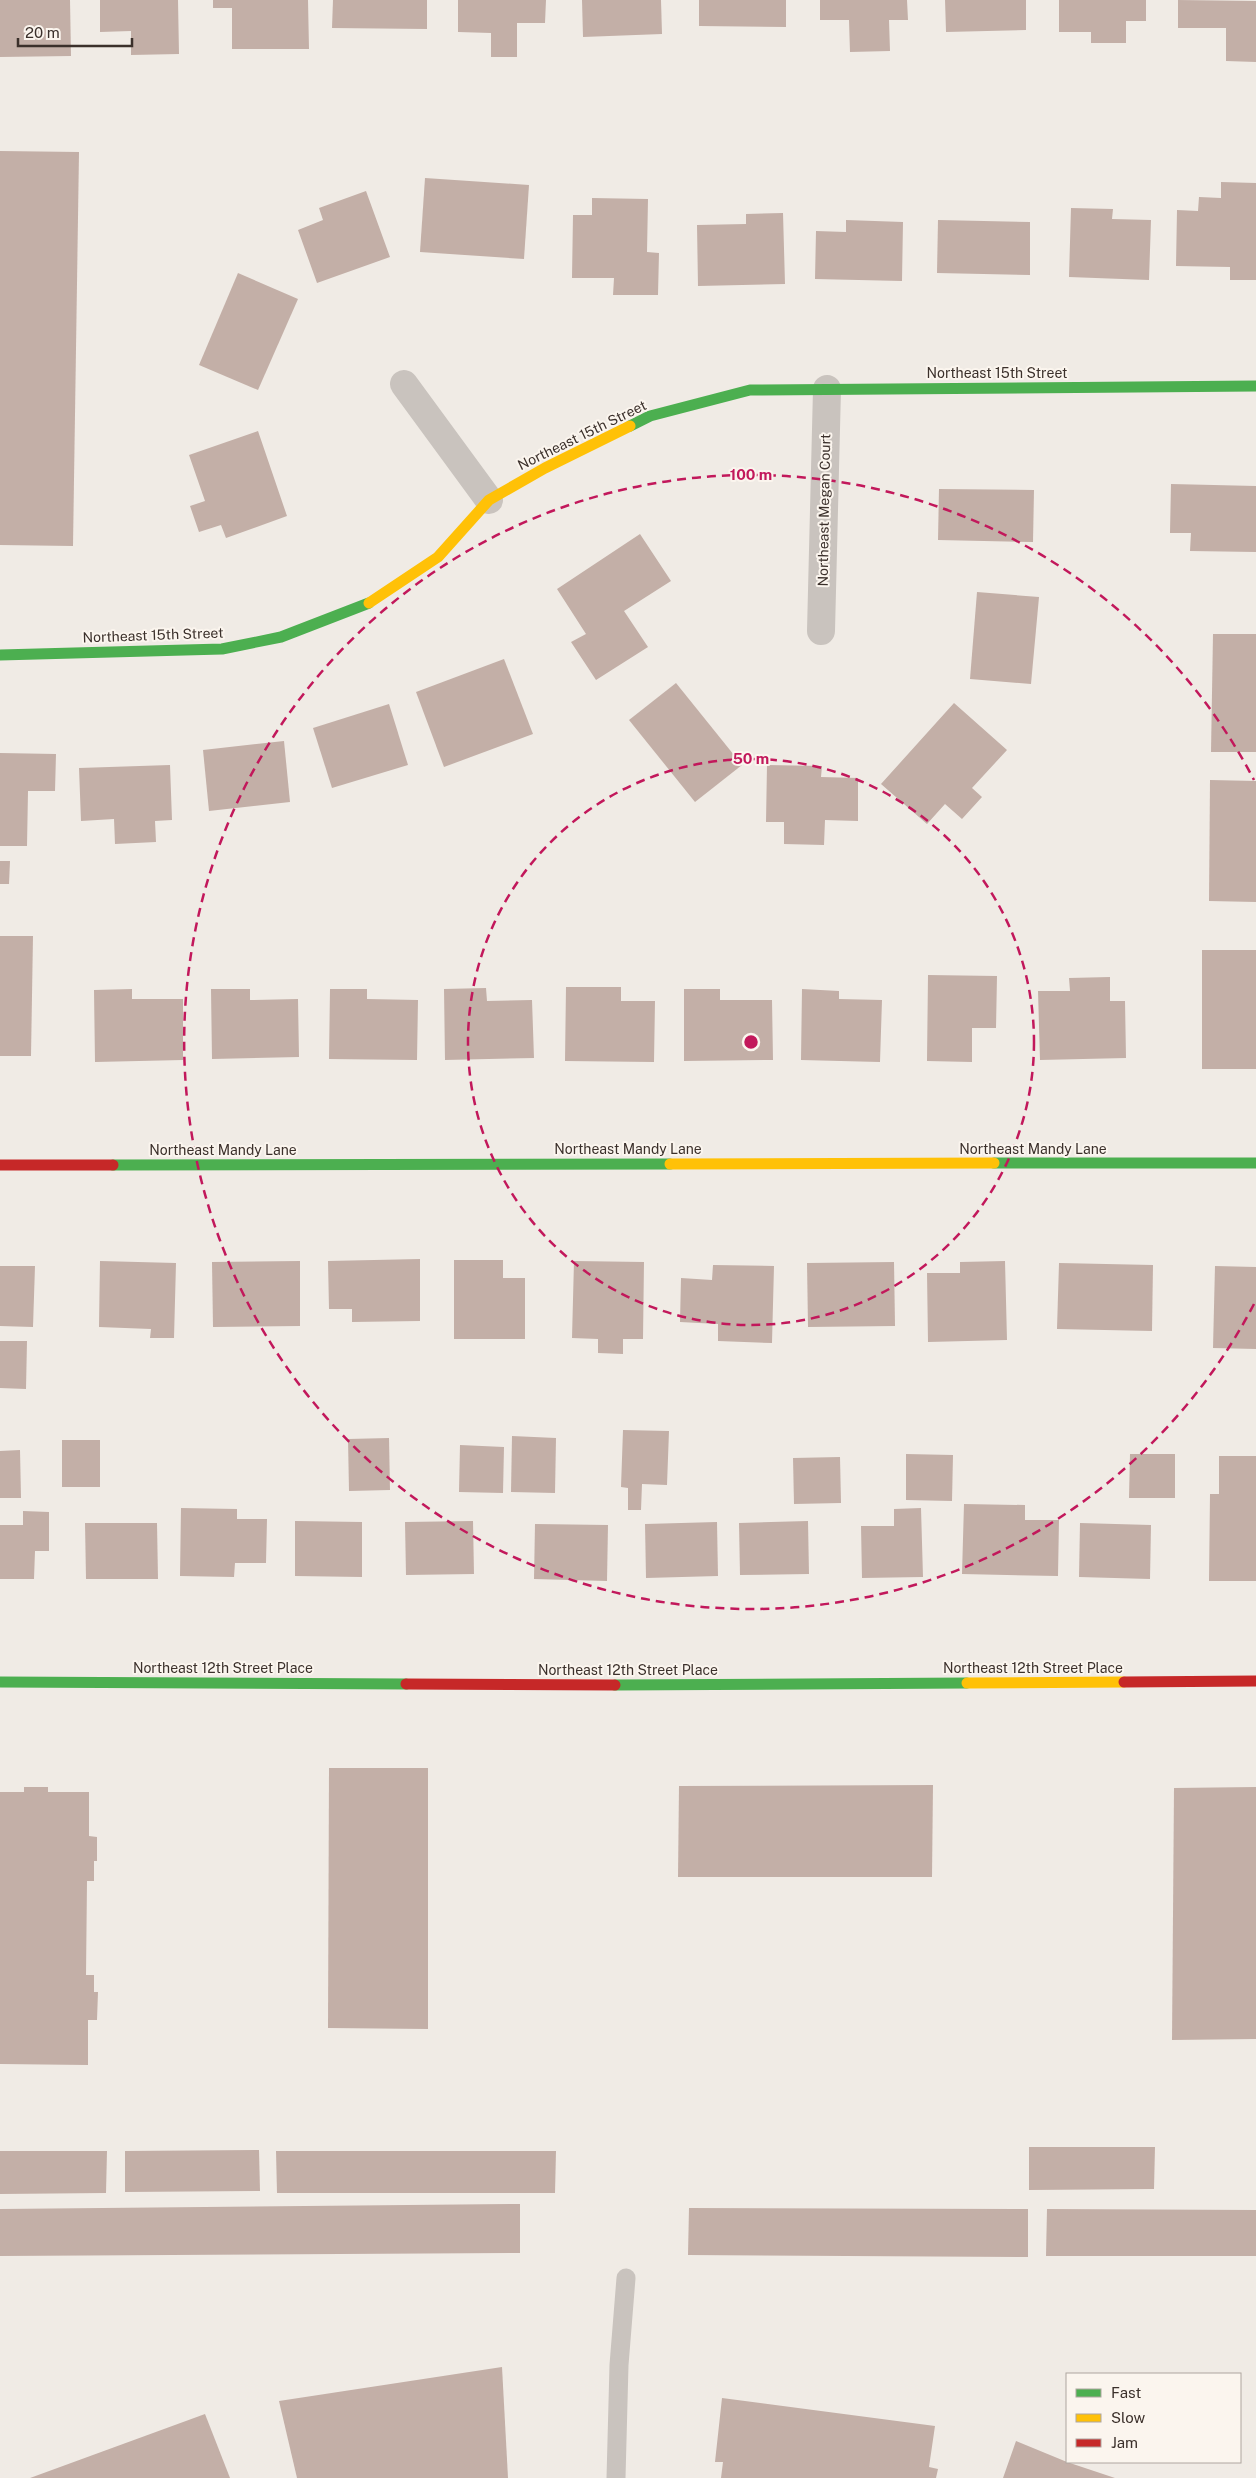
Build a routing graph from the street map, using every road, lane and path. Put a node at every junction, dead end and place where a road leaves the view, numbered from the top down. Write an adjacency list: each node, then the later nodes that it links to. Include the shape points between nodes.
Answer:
1 (404, 384): 4 (street)
2 (1256, 386): 3 (street, Northeast 15th Street)
3 (827, 389): 4 (street, Northeast 15th Street, via 750,390 650,416); 5 (street, Northeast Megan Court)
4 (489, 500): 6 (street, Northeast 15th Street, via 438,557 368,604 281,637 222,649)
5 (821, 631)
6 (0, 655)
7 (1256, 1163): 8 (street, Northeast Mandy Lane)
8 (0, 1165)
9 (1256, 1681): 10 (street, Northeast 12th Street Place, via 565,1685)
10 (0, 1682)
11 (626, 2278): 12 (lane, via 619,2365)
12 (616, 2478)

